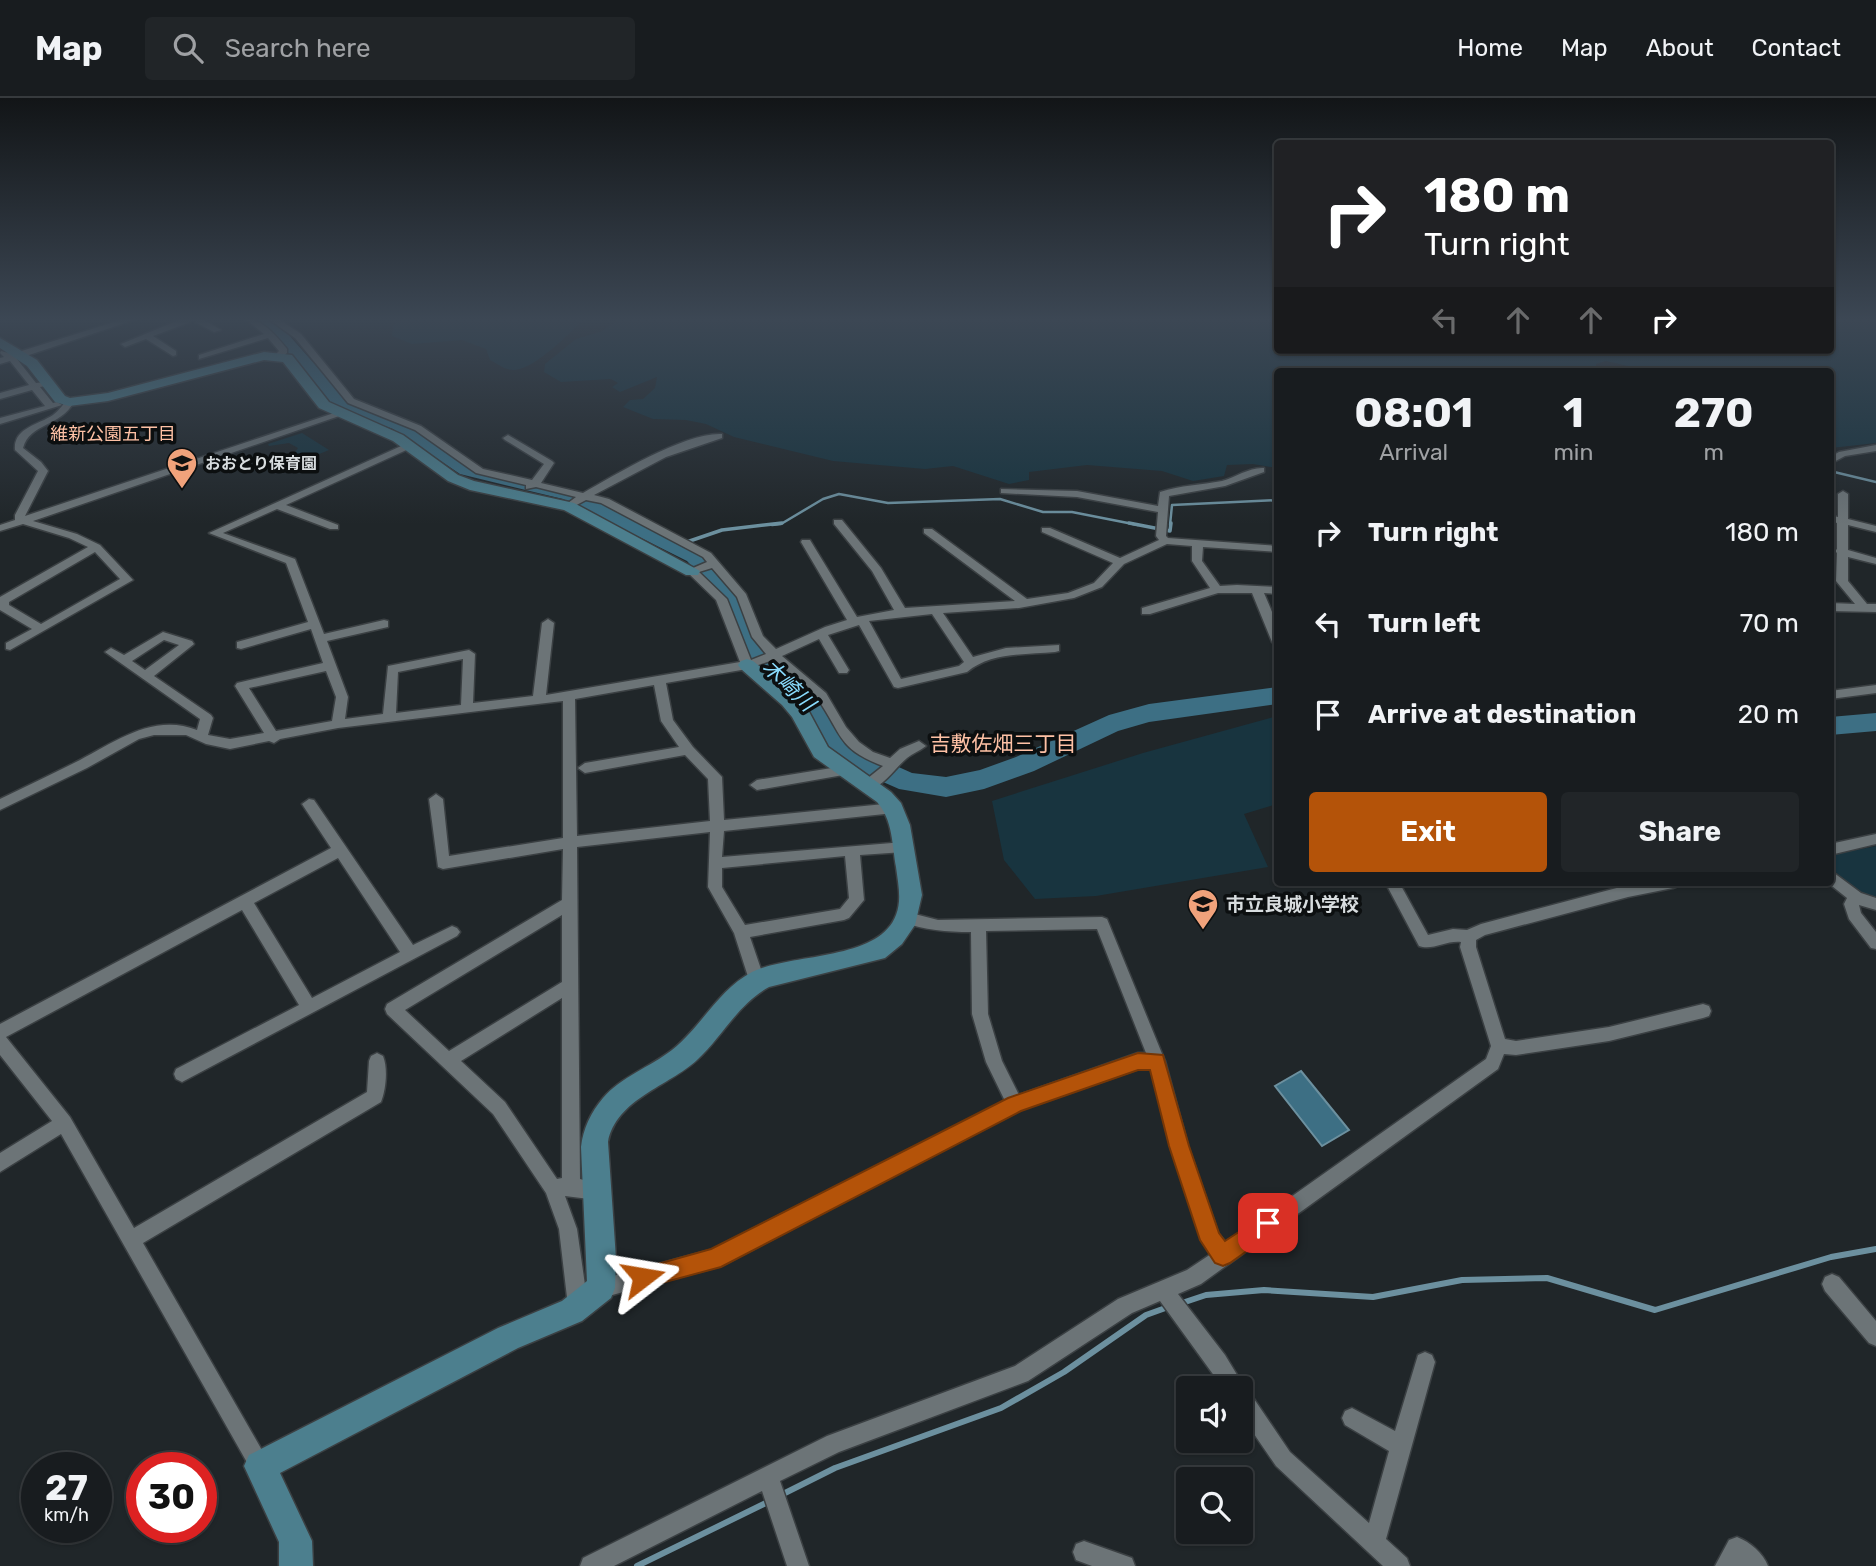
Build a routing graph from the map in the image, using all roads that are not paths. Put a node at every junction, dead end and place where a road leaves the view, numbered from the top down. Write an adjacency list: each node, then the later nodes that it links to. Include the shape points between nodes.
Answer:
1 (35, 387): 7 (street)
2 (42, 387): 9 (street)
3 (43, 387): 8 (street)
4 (148, 387): 8 (street)
5 (307, 387): 10 (street, via 315,398)
6 (339, 387): 18 (street, via 351,401 418,428 480,471)
7 (0, 396)
8 (69, 402): 9 (street); 27 (street, via 60,416 29,430 18,442 25,457 43,471 20,515)
9 (51, 407): 11 (street)
10 (340, 414): 14 (street); 27 (street)
11 (0, 421)
12 (719, 436): 22 (street, via 695,440)
13 (508, 438): 18 (street, via 549,463)
14 (410, 446): 21 (street, via 453,478); 23 (street)
15 (1876, 447): 16 (street)
16 (1834, 459)
17 (1261, 470): 25 (street, via 1229,482 1182,487 1164,494)
18 (534, 482): 21 (street); 22 (street)
19 (1005, 491): 25 (street, via 1068,493)
20 (1843, 494): 26 (street)
21 (522, 495): 24 (street)
22 (586, 495): 24 (street); 31 (street)
23 (277, 505): 29 (street); 57 (street, via 214,533 291,561)
24 (569, 506): 35 (street)
25 (1163, 510): 36 (street, via 1161,536)
26 (1836, 519): 32 (street); 41 (street)
27 (23, 521): 30 (street); 39 (street)
28 (838, 522): 54 (street, via 877,570)
29 (334, 527)
30 (0, 528)
31 (654, 528): 35 (street); 44 (street)
32 (1876, 529)
33 (1046, 530): 43 (street)
34 (928, 531): 49 (street)
35 (632, 540): 45 (street)
36 (1165, 541): 38 (street); 43 (street)
37 (806, 542): 55 (street)
38 (1198, 542): 40 (street); 46 (street, via 1197,561)
39 (96, 547): 59 (street, via 127,580); 59 (street, via 3,600 4,607)
40 (1274, 549)
41 (1837, 554): 42 (street); 51 (street, via 1842,582)
42 (1876, 561)
43 (1120, 562): 49 (street, via 1087,591)
44 (714, 563): 45 (street); 67 (street, via 742,596 758,637)
45 (692, 571): 70 (street, via 721,598)
46 (1217, 590): 47 (street); 53 (street)
47 (1257, 590): 48 (street); 60 (street)
48 (1274, 591)
49 (1025, 603): 52 (street)
50 (1834, 607): 51 (street)
51 (1870, 608)
52 (935, 610): 54 (street); 69 (street)
53 (1146, 611)
54 (901, 612): 55 (street)
55 (858, 621): 61 (street); 69 (street, via 898,684 963,669)
56 (548, 622): 78 (street)
57 (315, 624): 62 (street); 63 (street)
58 (384, 624): 62 (street)
59 (40, 628): 64 (street)
60 (1274, 632)
61 (822, 634): 67 (street); 72 (street)
62 (320, 639): 71 (street)
63 (241, 645)
64 (10, 646)
65 (1055, 648): 69 (street)
66 (111, 652): 68 (street)
67 (774, 655): 70 (street); 86 (street, via 822,696 854,745)
68 (123, 661): 73 (street); 73 (street, via 163,636 188,644)
69 (970, 661)
70 (747, 665): 74 (street); 88 (street, via 789,700 821,752)
71 (330, 666): 81 (street, via 342,697); 83 (street, via 241,686)
72 (843, 670)
73 (145, 676): 82 (street, via 207,718)
74 (659, 680): 77 (street); 85 (street, via 667,721)
75 (1876, 689): 76 (street)
76 (1834, 694)
77 (569, 696): 78 (street); 97 (street)
78 (539, 699): 79 (street)
79 (467, 706): 80 (street); 80 (street, via 469,654 392,669)
80 (389, 716): 81 (street)
81 (338, 724): 83 (street)
82 (201, 737): 83 (street, via 230,744); 93 (street, via 170,730 134,736)
83 (274, 738)
84 (919, 746): 86 (street, via 902,753)
85 (688, 750): 87 (street); 95 (street, via 715,777)
86 (894, 765): 90 (street)
87 (585, 768)
88 (844, 771): 89 (street); 90 (street)
89 (757, 785)
90 (868, 786): 94 (street)
91 (436, 799): 97 (street, via 443,863)
92 (309, 804): 101 (street)
93 (0, 805)
94 (894, 808): 95 (street); 98 (street)
95 (717, 826): 97 (street); 102 (street)
96 (1876, 839): 99 (street)
97 (569, 842): 108 (street)
98 (904, 847): 100 (street); 110 (street, via 911,895)
99 (1834, 849)
100 (852, 850): 102 (street); 113 (street, via 857,900 844,914)
101 (339, 851): 107 (street); 116 (street)
102 (715, 863): 113 (street, via 715,887)
103 (1834, 879): 106 (street)
104 (1394, 886): 114 (street, via 1424,942 1453,935)
105 (1624, 886): 114 (street)
106 (1856, 897): 109 (street); 115 (street, via 1851,904 1854,915)
107 (245, 901): 119 (street); 121 (street)
108 (570, 903): 118 (street); 125 (street, via 393,1009)
109 (1876, 904)
110 (907, 918): 111 (street, via 938,926); 117 (street, via 877,951)
111 (978, 925): 126 (street, via 1102,922); 128 (street, via 980,1014 994,1062)
112 (452, 932): 116 (street)
113 (741, 932): 117 (street)
114 (1469, 937): 123 (street, via 1468,947)
115 (1876, 943)
116 (410, 954): 119 (street)
117 (757, 981): 132 (street, via 732,998 688,1052 609,1111 596,1135)
118 (570, 985): 125 (street); 131 (street)
119 (309, 1007): 127 (street)
120 (1703, 1011): 123 (street, via 1620,1032 1517,1048)
121 (0, 1032)
122 (0, 1042): 129 (street)
123 (1499, 1046): 134 (street, via 1492,1064)
124 (377, 1061): 133 (street, via 374,1096)
125 (447, 1061): 131 (street, via 499,1108)
126 (1157, 1061): 128 (street, via 1138,1061); 134 (street, via 1210,1240)
127 (182, 1074)
128 (1015, 1104): 137 (street, via 714,1259)
129 (64, 1123): 130 (street); 133 (street)
130 (0, 1163)
131 (562, 1187): 132 (street); 137 (street, via 568,1229)
132 (597, 1191): 137 (street, via 604,1263)
133 (131, 1240): 144 (street)
134 (1223, 1255): 136 (street, via 1194,1277)
135 (1832, 1284): 138 (street)
136 (1163, 1289): 140 (street); 145 (street, via 1125,1306 1021,1374 834,1443)
137 (590, 1297): 144 (street)
138 (1876, 1336)
139 (1424, 1362): 143 (street)
140 (1228, 1376)
141 (1253, 1415): 146 (street, via 1283,1459)
142 (1352, 1418): 143 (street)
143 (1401, 1446): 146 (street)
144 (260, 1466): 148 (street, via 296,1541)
145 (768, 1476): 149 (street); 150 (street)
146 (1374, 1543): 152 (street)
147 (1084, 1552): 151 (street)
148 (296, 1566)
149 (592, 1566)
150 (798, 1566)
151 (1124, 1566)
152 (1399, 1566)
153 (1726, 1566): 154 (street, via 1737,1548)
154 (1757, 1566)

